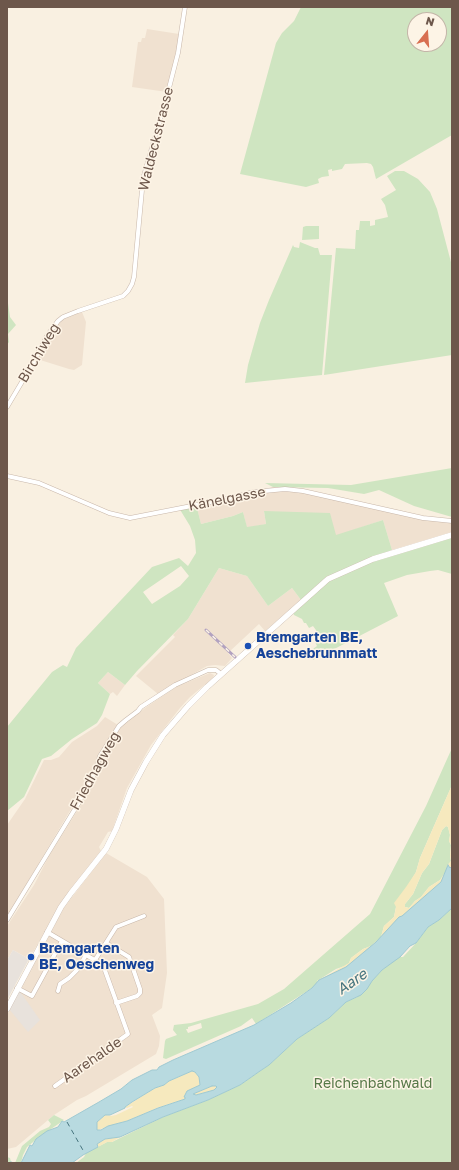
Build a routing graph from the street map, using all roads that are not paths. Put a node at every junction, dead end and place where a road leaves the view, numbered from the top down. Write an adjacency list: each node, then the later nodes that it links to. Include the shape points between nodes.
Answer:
1 (185, 7): 2 (street, Waldeckstrasse, via 178,53 143,179 134,277)
2 (126, 294): 3 (street, Birchiweg, via 67,315 58,321)
3 (7, 407)
4 (7, 476): 5 (street, Känelgasse, via 39,483 109,513 130,518 254,492 285,489 423,518)
5 (452, 521)
6 (452, 535): 7 (street, via 390,553 339,573 324,582)
7 (221, 674): 9 (street, Friedhagweg, via 216,670 208,670 175,685 141,707 119,726 100,756 95,772 78,804); 10 (street, via 188,706 160,740 138,775 106,849 71,893)
8 (144, 916): 12 (street, via 118,926)
9 (7, 920)
10 (47, 932): 11 (street); 15 (street)
11 (62, 941): 13 (street); 15 (street, via 32,996)
12 (106, 943): 14 (street); 17 (street, via 129,957 140,989 137,996)
13 (86, 955): 14 (street); 16 (street, via 77,970 60,984)
14 (95, 960): 17 (street, via 104,967)
15 (17, 988): 18 (street)
16 (58, 991)
17 (116, 1003): 19 (street, Aarehalde, via 128,1034)
18 (7, 1009)
19 (55, 1086)

